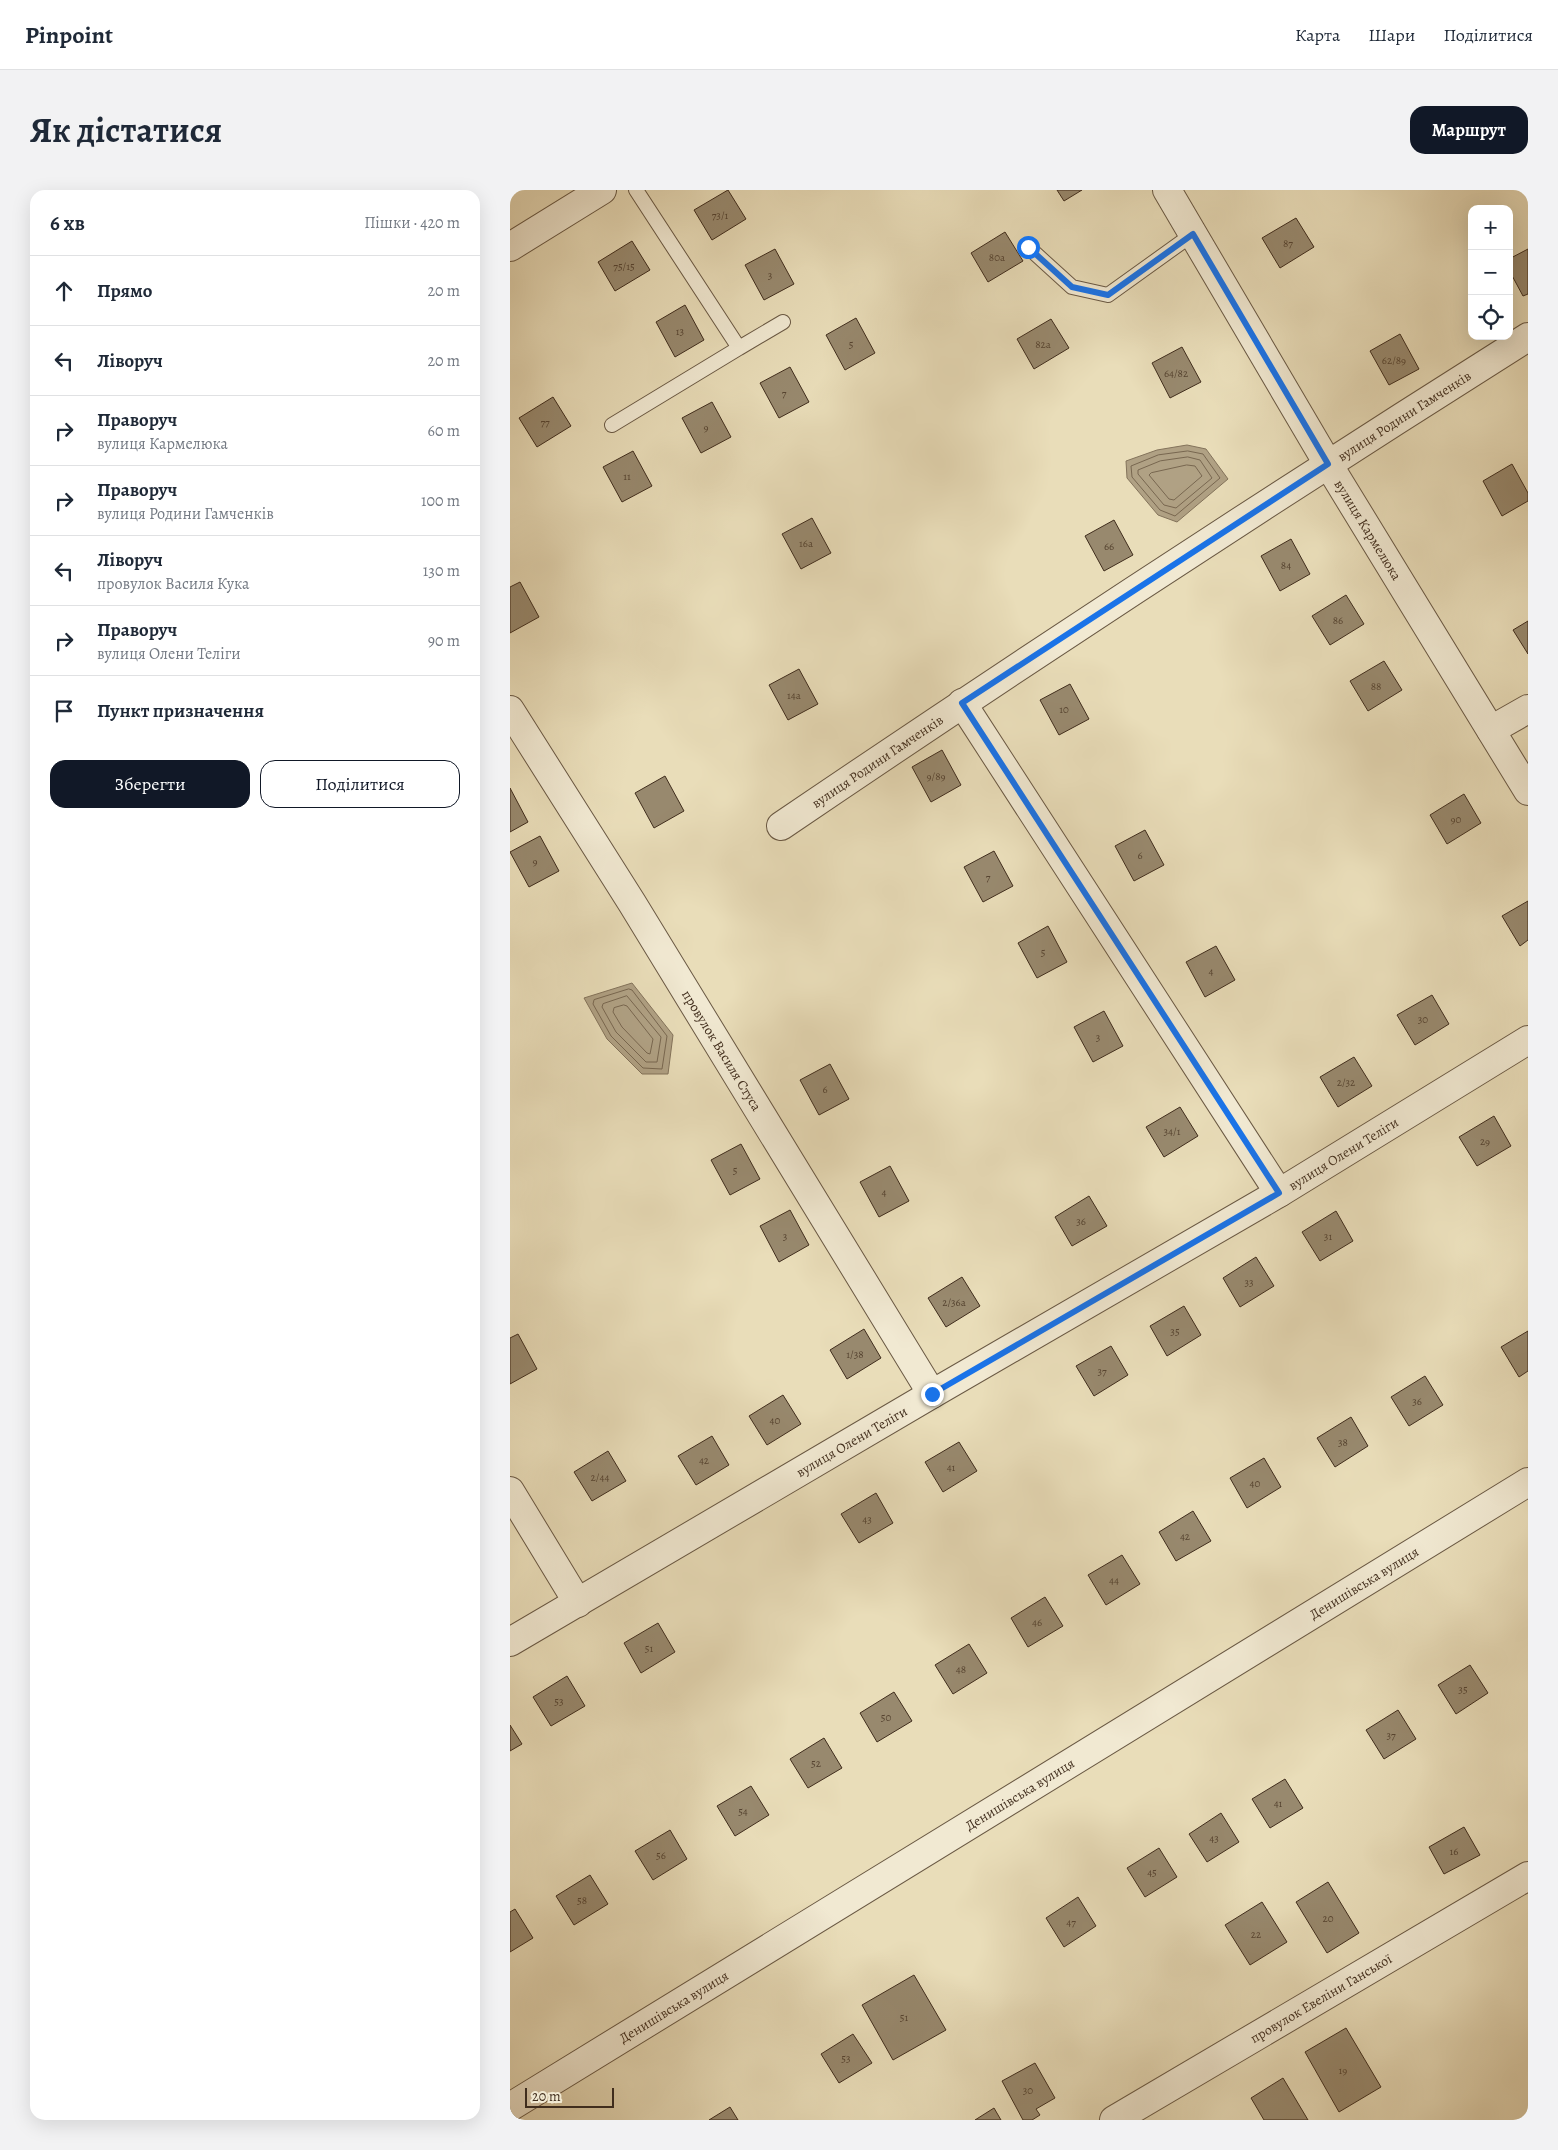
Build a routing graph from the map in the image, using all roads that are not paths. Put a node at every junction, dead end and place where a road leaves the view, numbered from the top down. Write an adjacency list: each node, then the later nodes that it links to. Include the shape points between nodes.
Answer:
1 (602, 190): 5 (street)
2 (636, 190): 9 (lane)
3 (1167, 190): 4 (street, вулиця Кармелюка)
4 (1193, 234): 6 (lane, via 1108,295 1072,287); 11 (street, вулиця Кармелюка)
5 (510, 247)
6 (1028, 247)
7 (782, 322): 9 (lane)
8 (1528, 337): 11 (street, вулиця Родини Гамченків)
9 (739, 348): 10 (lane)
10 (612, 425)
11 (1328, 464): 12 (street, вулиця Родини Гамченків); 15 (street, вулиця Кармелюка)
12 (962, 703): 17 (street, вулиця Родини Гамченків); 19 (street)
13 (1528, 708): 15 (street)
14 (510, 710): 20 (street, провулок Василя Стуса)
15 (1491, 730): 16 (street, вулиця Кармелюка)
16 (1528, 790)
17 (781, 826)
18 (1528, 1040): 19 (street, вулиця Олени Теліги)
19 (1279, 1193): 20 (street, вулиця Олени Теліги)
20 (932, 1394): 23 (street, вулиця Олени Теліги)
21 (1528, 1482): 26 (street, Денишівська вулиця)
22 (510, 1491): 23 (street)
23 (578, 1603): 24 (street, вулиця Олени Теліги)
24 (510, 1642)
25 (1528, 1876): 27 (street, провулок Евеліни Ганської)
26 (510, 2107)
27 (1114, 2120)

